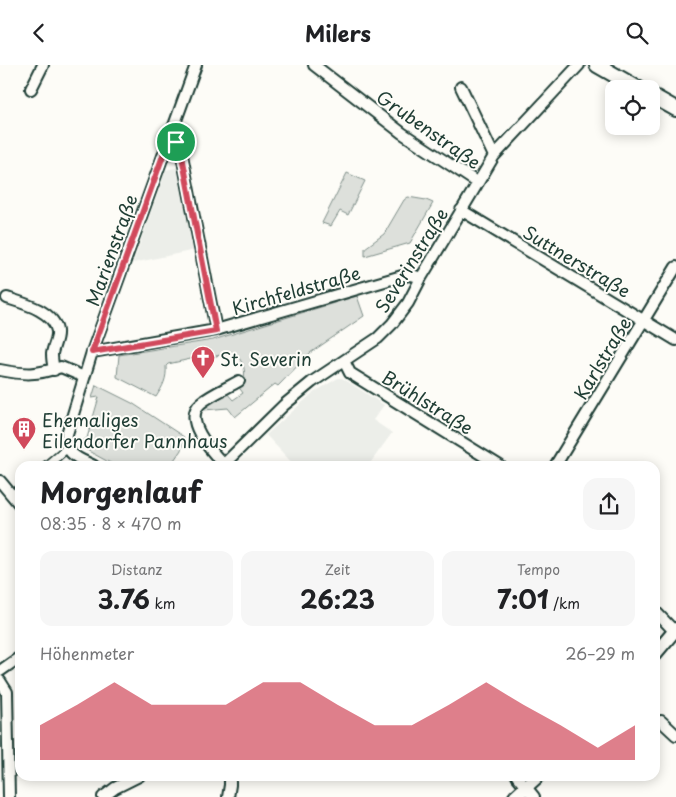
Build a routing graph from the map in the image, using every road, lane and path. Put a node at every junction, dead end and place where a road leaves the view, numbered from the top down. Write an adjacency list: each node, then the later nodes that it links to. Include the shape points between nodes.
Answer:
1 (43, 65): 8 (street)
2 (196, 65): 11 (street, Marienstraße)
3 (314, 65): 13 (street, Grubenstraße, via 402,133)
4 (579, 65): 12 (street, Severinstraße)
5 (597, 65): 6 (main road)
6 (623, 80)
7 (461, 87): 12 (street)
8 (30, 89)
9 (660, 100): 10 (main road)
10 (676, 109)
11 (169, 139): 19 (street, via 176,142 181,151); 21 (street, Marienstraße)
12 (494, 156): 13 (street, Severinstraße)
13 (478, 183): 14 (street, Severinstraße)
14 (461, 210): 16 (street, Severinstraße); 18 (street, Suttnerstraße)
15 (676, 267): 18 (street, Karlstraße)
16 (421, 278): 19 (street, Kirchfeldstraße, via 402,276); 22 (street, Severinstraße, via 392,324 378,339)
17 (7, 298): 23 (street, via 42,313 53,322 57,331 52,354)
18 (644, 321): 20 (street, Suttnerstraße); 33 (street, Karlstraße)
19 (216, 331): 21 (street, Kirchfeldstraße)
20 (676, 340)
21 (92, 352): 25 (street, Marienstraße)
22 (344, 361): 31 (street, Severinstraße, via 284,405); 32 (street, Brühlstraße, via 350,373)
23 (54, 369): 24 (street, via 30,375); 25 (street, via 62,367)
24 (0, 370)
25 (84, 377): 27 (street, Marienstraße, via 67,435)
26 (239, 381): 30 (street, via 200,404 194,419)
27 (67, 448): 28 (street); 29 (street)
28 (52, 461)
29 (85, 461)
30 (220, 461)
31 (229, 461)
32 (492, 461)
33 (558, 461)
34 (0, 481): 35 (street)
35 (15, 492)
36 (660, 616): 37 (street)
37 (676, 631): 38 (street)
38 (660, 649)
39 (15, 660): 40 (street)
40 (0, 671)
41 (0, 681): 48 (street, via 7,692)
42 (661, 721): 43 (street)
43 (676, 735)
44 (129, 781): 49 (street)
45 (230, 781): 50 (street)
46 (521, 781): 47 (street)
47 (531, 792): 51 (street)
48 (9, 797)
49 (103, 797)
50 (228, 797)
51 (515, 797)

